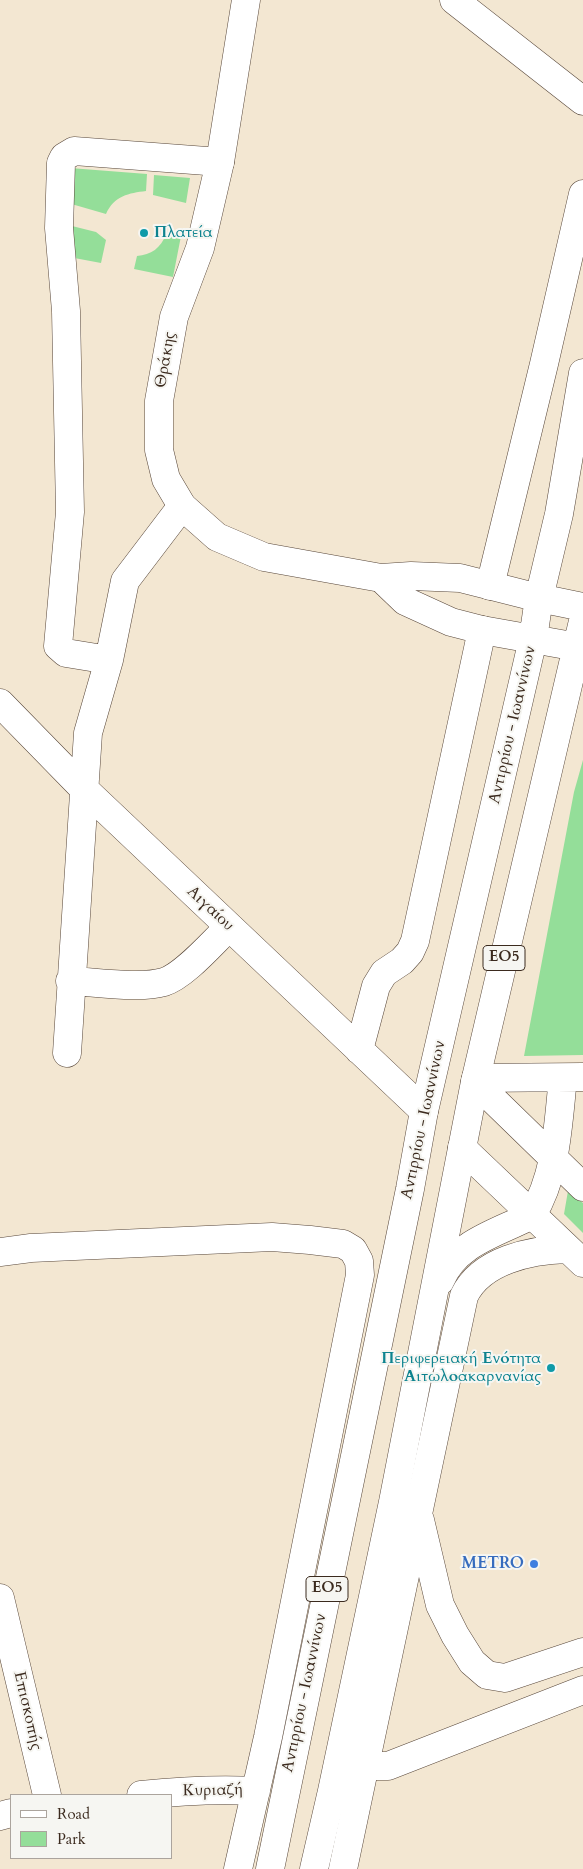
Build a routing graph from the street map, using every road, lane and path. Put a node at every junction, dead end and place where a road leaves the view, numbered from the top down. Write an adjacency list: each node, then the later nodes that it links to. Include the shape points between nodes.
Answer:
1 (246, 0): 4 (street, Θράκης)
2 (465, 3): 3 (street)
3 (583, 101)
4 (220, 162): 7 (street, Θράκης, via 200,248 174,318 159,401 159,450 166,480); 16 (street, via 74,151 61,163 59,228 66,311 70,512 58,646 66,654)
5 (583, 194): 9 (street)
6 (583, 373): 10 (street, Αντιρρίου - Ιωαννίνων / ΕΟ5, via 560,514)
7 (182, 506): 8 (street, Θράκης, via 217,538 264,557); 16 (street, via 125,581)
8 (382, 578): 9 (street, Θράκης, via 451,578); 13 (street, via 405,601 451,622)
9 (490, 586): 10 (street, Θράκης)
10 (539, 598): 11 (street, Θράκης); 14 (street, Αντιρρίου - Ιωαννίνων / ΕΟ5)
11 (583, 607)
12 (583, 621): 15 (street, ΕΟ5)
13 (482, 630): 14 (street); 21 (street, via 415,941 410,952 384,973 376,986)
14 (533, 639): 15 (street); 25 (street, Αντιρρίου - Ιωαννίνων / ΕΟ5)
15 (579, 648): 24 (street, ΕΟ5)
16 (109, 660): 18 (street, via 88,734)
17 (0, 703): 18 (street, Αιγαίου)
18 (84, 789): 19 (street, Αιγαίου); 20 (street)
19 (229, 927): 20 (street, via 183,971 165,982 143,985); 21 (street, Αιγαίου)
20 (70, 981): 22 (street)
21 (359, 1050): 25 (street, Αιγαίου)
22 (66, 1053)
23 (573, 1077): 24 (street); 27 (street)
24 (475, 1080): 26 (street, ΕΟ5); 27 (street)
25 (424, 1111): 33 (street, Αντιρρίου - Ιωαννίνων / ΕΟ5)
26 (462, 1148): 29 (street); 32 (street, ΕΟ5)
27 (552, 1159): 28 (street); 29 (street, via 543,1195)
28 (583, 1187)
29 (532, 1215): 31 (street); 32 (street, via 466,1247 445,1270)
30 (0, 1252): 34 (street, via 272,1237 342,1244 353,1250 359,1261 360,1275)
31 (575, 1256): 35 (street, via 534,1252 486,1271 468,1288)
32 (434, 1296): 45 (street, ΕΟ5)
33 (384, 1310): 34 (street); 44 (street, Αντιρρίου - Ιωαννίνων / ΕΟ5)
34 (345, 1348): 40 (street)
35 (418, 1512): 37 (street, via 440,1605 472,1662 487,1675 505,1678); 39 (street)
36 (0, 1598): 41 (street, Επισκοπής)
37 (583, 1652)
38 (583, 1690): 39 (street, via 388,1766)
39 (365, 1766): 46 (street)
40 (256, 1791): 42 (street, Κυριαζή, via 221,1789); 43 (street)
41 (47, 1794)
42 (149, 1794)
43 (238, 1869)
44 (270, 1869)
45 (314, 1869)
46 (343, 1869)

